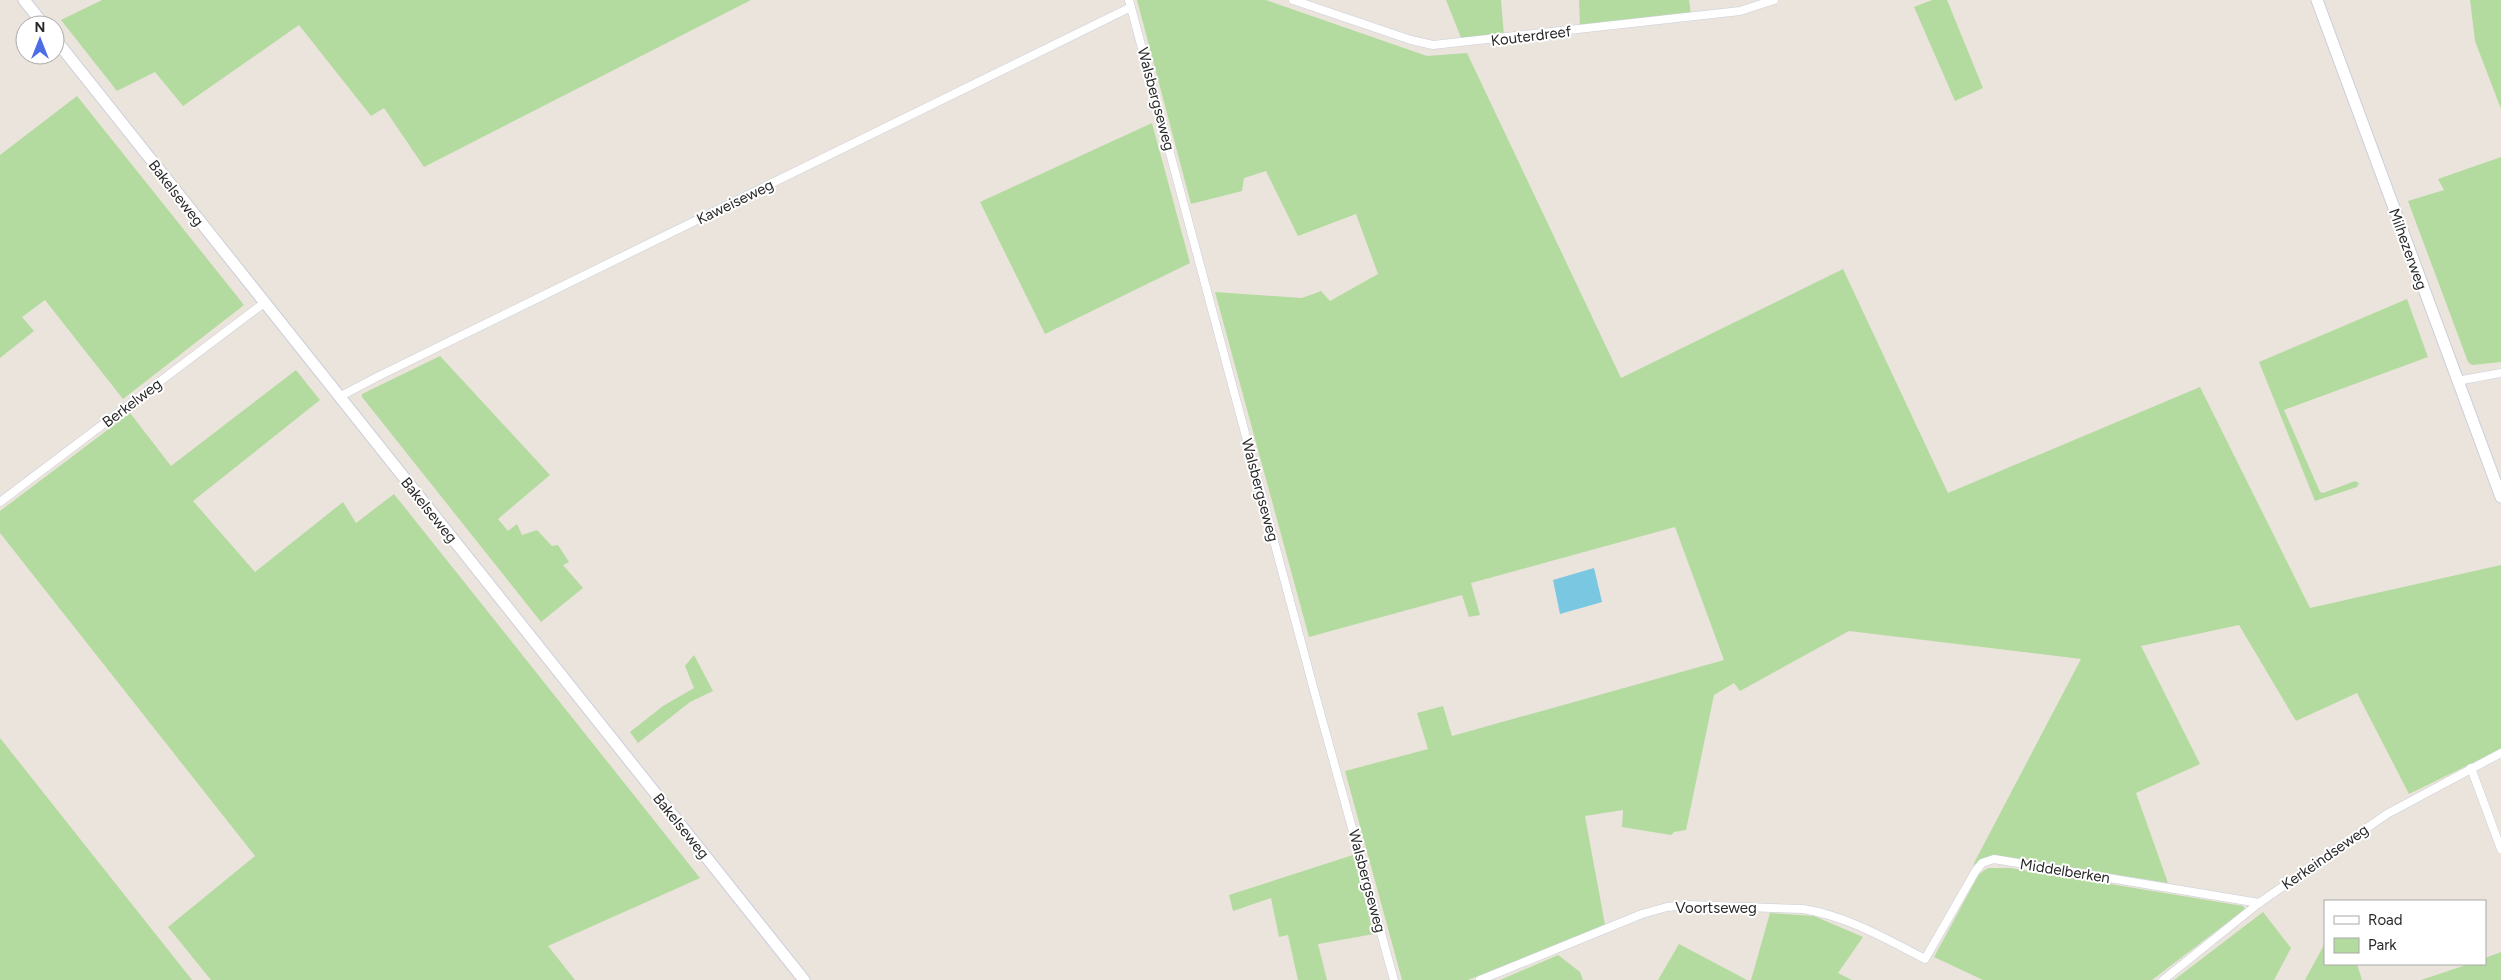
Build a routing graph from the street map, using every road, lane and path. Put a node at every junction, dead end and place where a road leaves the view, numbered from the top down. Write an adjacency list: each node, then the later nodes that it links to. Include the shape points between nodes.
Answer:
1 (24, 0): 6 (main road)
2 (1293, 0): 3 (street, Kouterdreef, via 1433,45 1740,11)
3 (1774, 0)
4 (2316, 0): 10 (main road, Milhezerweg)
5 (1130, 4): 11 (street, Kaweiseweg); 20 (street, Walsbergseweg)
6 (36, 15)
7 (65, 52): 8 (main road, Bakelseweg)
8 (264, 303): 11 (main road, Bakelseweg); 13 (street, Berkelweg)
9 (2501, 373): 10 (street)
10 (2457, 381): 12 (main road, Milhezerweg)
11 (339, 397): 19 (main road, Bakelseweg)
12 (2501, 497)
13 (0, 502)
14 (2501, 753): 15 (street, Kerkeindseweg)
15 (2471, 768): 16 (street); 17 (street, Kerkeindseweg, via 2387,814)
16 (2501, 849)
17 (2259, 903): 18 (street, Middelberken, via 1994,859 1982,863 1975,872); 22 (street, Kerkeindseweg)
18 (1925, 959): 21 (street, Voortseweg, via 1852,923 1821,912 1687,905 1642,914)
19 (804, 980)
20 (1394, 980)
21 (1480, 980)
22 (2163, 980)

